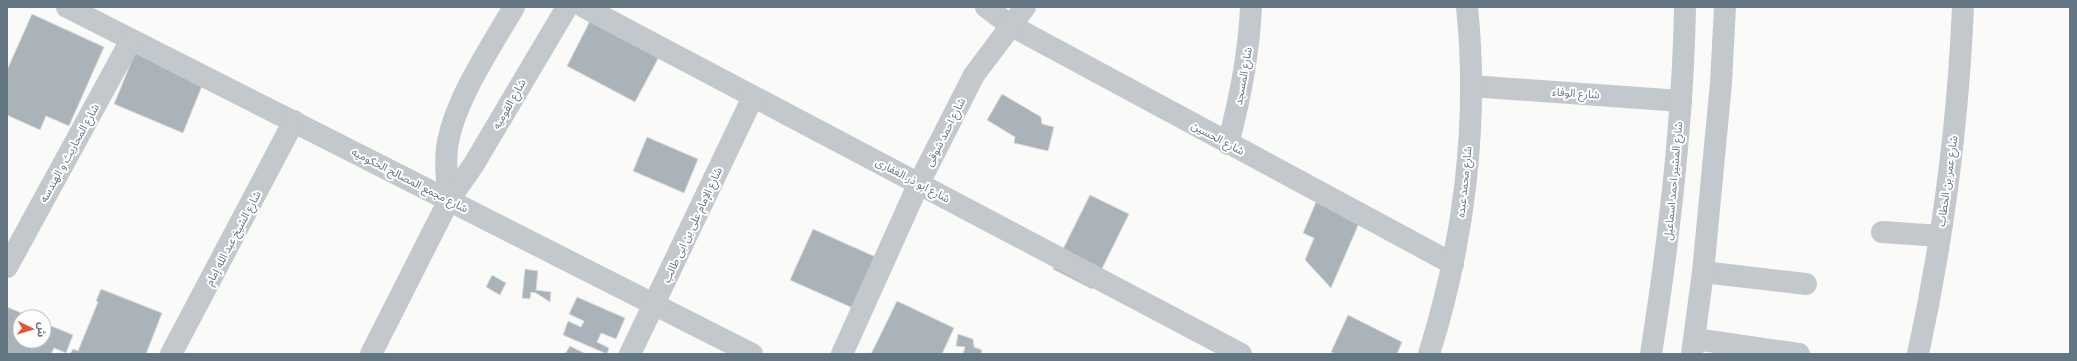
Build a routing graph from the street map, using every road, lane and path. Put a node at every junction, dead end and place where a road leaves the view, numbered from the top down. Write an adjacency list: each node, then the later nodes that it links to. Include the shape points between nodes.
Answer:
1 (67, 7): 13 (street, شارع مجمع المصالح الحكوميه)
2 (514, 7): 20 (street, via 477,72 453,122 446,174)
3 (567, 7): 20 (street, شارع القوميه, via 474,164)
4 (584, 7): 15 (street, شارع ابو ذر الغفارى)
5 (986, 7): 12 (street, شارع الحسين)
6 (1026, 7): 12 (street, شارع احمد شوقى)
7 (1251, 7): 18 (street, شارع المسجد, via 1250,37 1241,91)
8 (1467, 7): 14 (street, شارع محمد عبده)
9 (1685, 7): 16 (street, شارع المشير احمد اسماعيل)
10 (1725, 7): 25 (street, via 1722,83)
11 (1963, 7): 22 (street, شارع عمر بن الخطاب, via 1954,137)
12 (1010, 26): 18 (street, شارع الحسين); 19 (street, شارع احمد شوقى, via 974,75)
13 (131, 40): 17 (street, شارع مجمع المصالح الحكوميه); 24 (street, شارع المحاريث و الهندسه)
14 (1471, 86): 16 (street, شارع الوفاء); 23 (street, شارع محمد عبده, via 1464,199)
15 (753, 96): 19 (street, شارع ابو ذر الغفارى); 27 (street, شارع الإمام على بن ابى طالب)
16 (1681, 101): 36 (street, شارع المشير احمد اسماعيل, via 1664,272)
17 (294, 122): 20 (street, شارع مجمع المصالح الحكوميه); 29 (street, شارع الشيخ عبد الله إمام)
18 (1228, 144): 23 (street, شارع الحسين)
19 (919, 183): 33 (street, شارع احمد شوقى); 34 (street, شارع ابو ذر الغفارى)
20 (449, 200): 27 (street, شارع مجمع المصالح الحكوميه); 30 (street, شارع القوميه)
21 (1882, 232): 22 (street)
22 (1940, 236): 38 (street, شارع عمر بن الخطاب)
23 (1454, 264): 35 (street, شارع محمد عبده)
24 (7, 267)
25 (1703, 272): 26 (street); 28 (street)
26 (1806, 284)
27 (654, 304): 31 (street, شارع الإمام على بن ابى طالب); 32 (street, شارع مجمع المصالح الحكوميه)
28 (1693, 347): 37 (street)
29 (171, 354)
30 (371, 354)
31 (630, 354)
32 (752, 354)
33 (842, 354)
34 (1241, 354)
35 (1429, 354)
36 (1651, 354)
37 (1799, 354)
38 (1918, 354)

